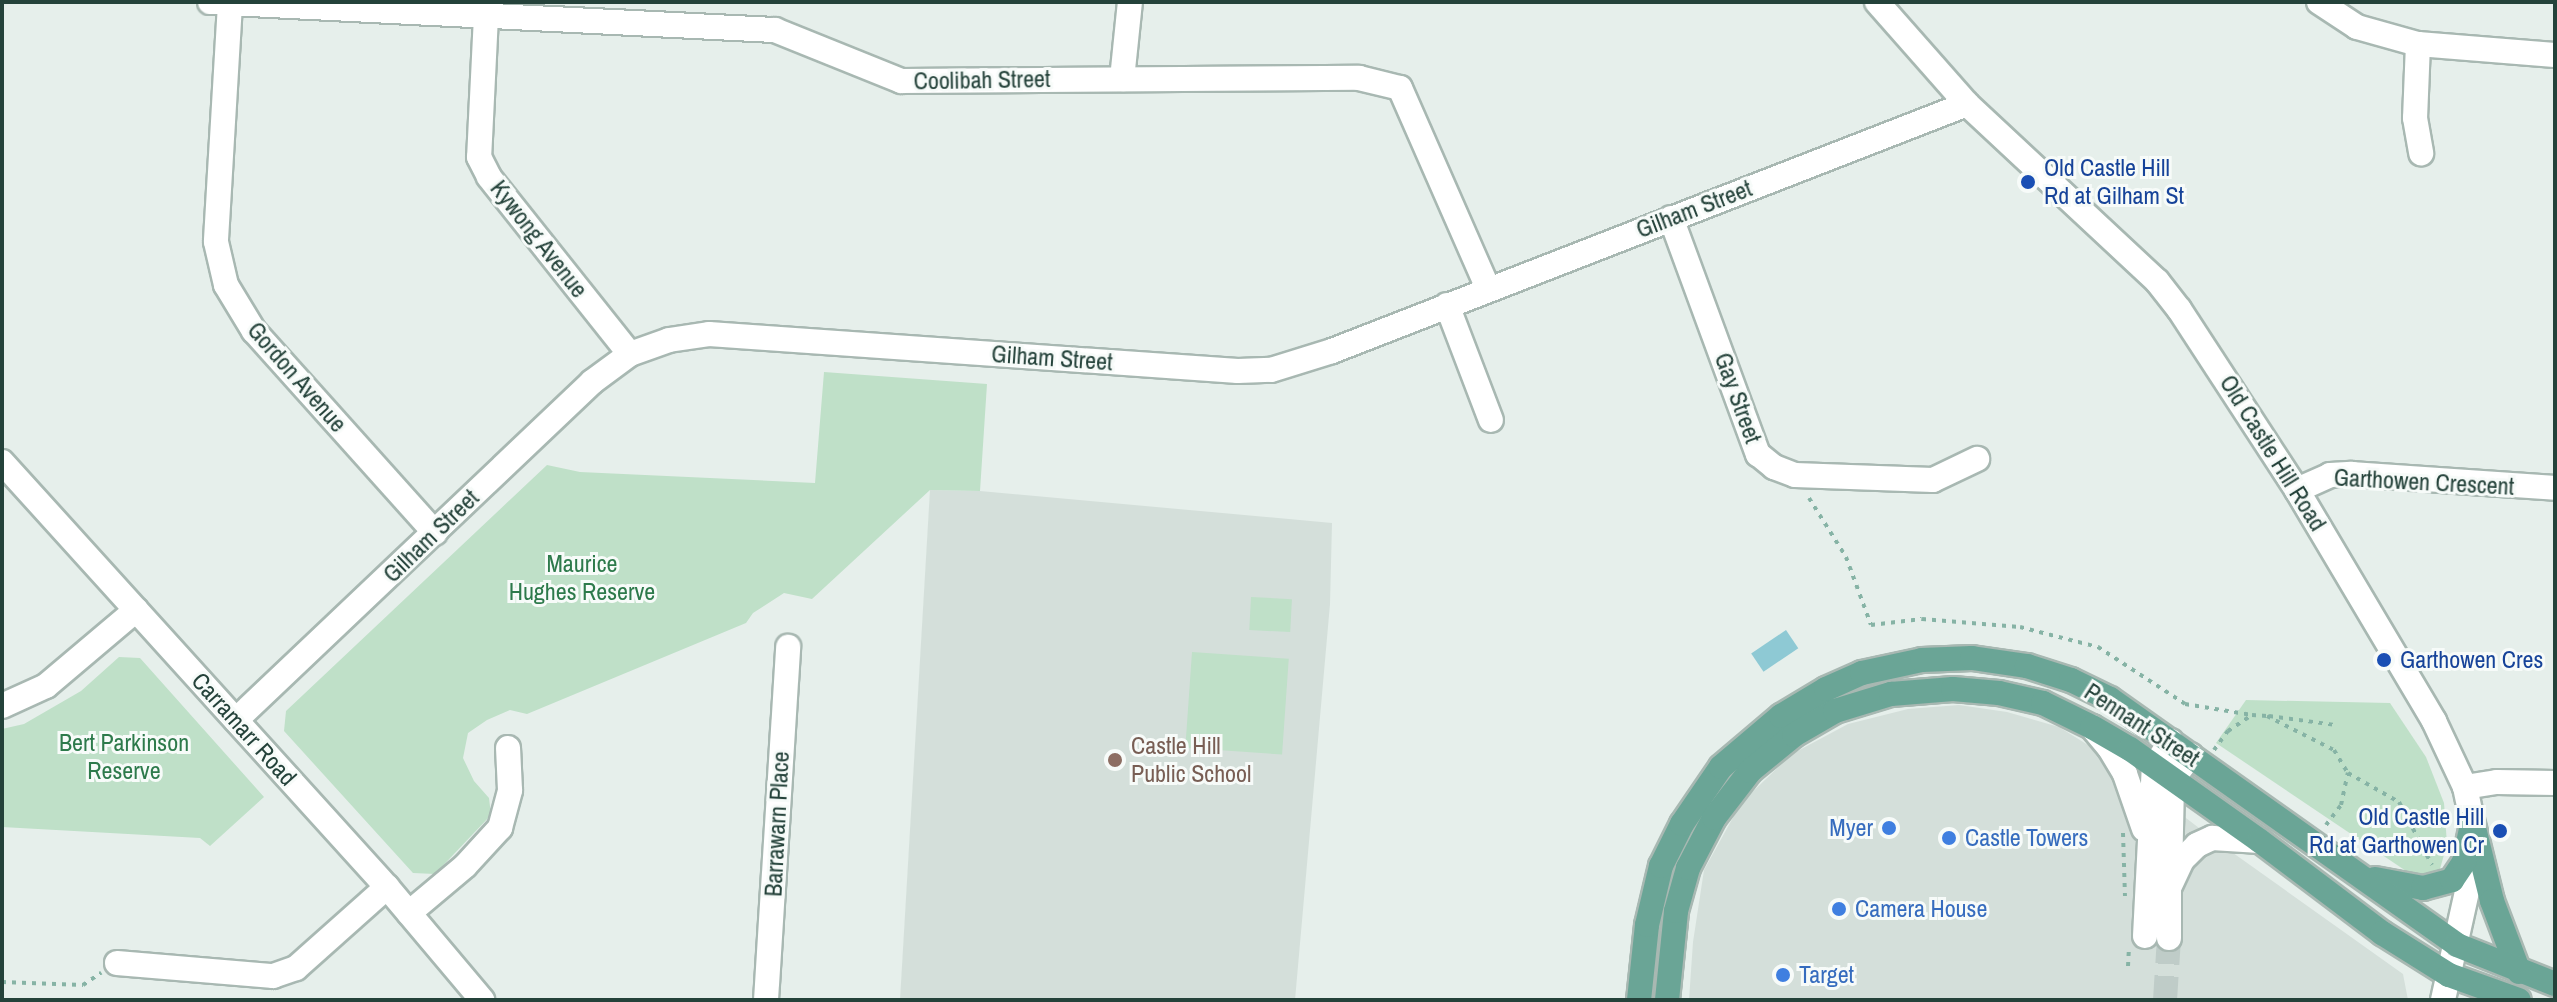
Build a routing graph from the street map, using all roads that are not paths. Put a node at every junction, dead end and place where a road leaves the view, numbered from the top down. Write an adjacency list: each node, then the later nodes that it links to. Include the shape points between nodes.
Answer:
1 (1130, 2): 8 (street)
2 (1877, 2): 9 (street, Old Castle Hill Road)
3 (2319, 2): 6 (street, via 2357,27)
4 (220, 3): 5 (street, Coolibah Street); 20 (street, Gordon Avenue, via 216,242 226,285 254,331)
5 (486, 16): 8 (street, Coolibah Street, via 775,30 901,81); 14 (street, Kywong Avenue, via 479,157 489,177)
6 (2418, 44): 7 (street); 10 (street, via 2415,118)
7 (2555, 55)
8 (1122, 79): 12 (street, Coolibah Street, via 1359,78 1400,88)
9 (1967, 104): 11 (street, Gilham Street); 19 (street, Old Castle Hill Road, via 2157,281 2206,345)
10 (2421, 153)
11 (1671, 218): 12 (street, Gilham Street); 16 (street, Gay Street, via 1758,454 1774,467 1795,475 1933,480)
12 (1488, 288): 13 (street, Gilham Street)
13 (1447, 305): 14 (street, Gilham Street, via 1271,370 709,334 669,340); 15 (street)
14 (630, 354): 20 (street, Gilham Street, via 592,382)
15 (1491, 420)
16 (1977, 459)
17 (2, 462): 21 (street, Carramarr Road)
18 (2555, 488): 19 (street, Garthowen Crescent, via 2352,474 2330,475)
19 (2297, 490): 30 (street, Old Castle Hill Road, via 2434,721)
20 (435, 533): 24 (street, Gilham Street)
21 (136, 610): 23 (street, via 46,686); 24 (street, Carramarr Road)
22 (788, 647): 44 (street, Barrawarn Place)
23 (2, 706)
24 (236, 720): 35 (street, Carramarr Road)
25 (2092, 727): 28 (main road, Pennant Street); 33 (street, via 2125,774); 46 (main road, Pennant Street, via 2043,703 1953,689 1891,694 1835,711 1794,735 1750,771 1714,818 1688,868 1676,911)
26 (508, 748): 37 (street, via 510,790 500,828)
27 (2192, 749): 28 (street); 34 (main road, Pennant Street); 45 (main road, Pennant Street, via 2110,699 2027,666 1972,658 1922,660 1862,673 1826,689 1749,740 1721,767 1682,824 1661,866 1647,925)
28 (2163, 774): 32 (main road, Pennant Street); 33 (street); 36 (street)
29 (2555, 783): 30 (street)
30 (2465, 787): 31 (street, Old Castle Hill Road)
31 (2472, 820): 34 (main road, via 2464,862 2452,880 2423,888); 38 (street, Old Castle Hill Road, via 2468,887); 40 (main road, via 2496,914)
32 (2260, 841): 36 (street, via 2212,838 2197,845 2182,860); 41 (main road, Pennant Street, via 2382,933)
33 (2150, 854): 36 (street, via 2148,937)
34 (2362, 875): 38 (main road, Pennant Street)
35 (387, 887): 37 (street, Carramarr Road); 39 (street, via 296,968 273,976)
36 (2169, 888)
37 (409, 913): 43 (street, Carramarr Road)
38 (2457, 945): 40 (main road, Pennant Street); 41 (street, Old Castle Hill Road)
39 (117, 963)
40 (2519, 972): 42 (main road, Pennant Street)
41 (2449, 975): 47 (street, Old Castle Hill Road); 48 (main road, Pennant Street)
42 (2555, 984)
43 (482, 1000)
44 (766, 1000)
45 (1639, 1000)
46 (1667, 1000)
47 (2443, 1000)
48 (2519, 1000)

